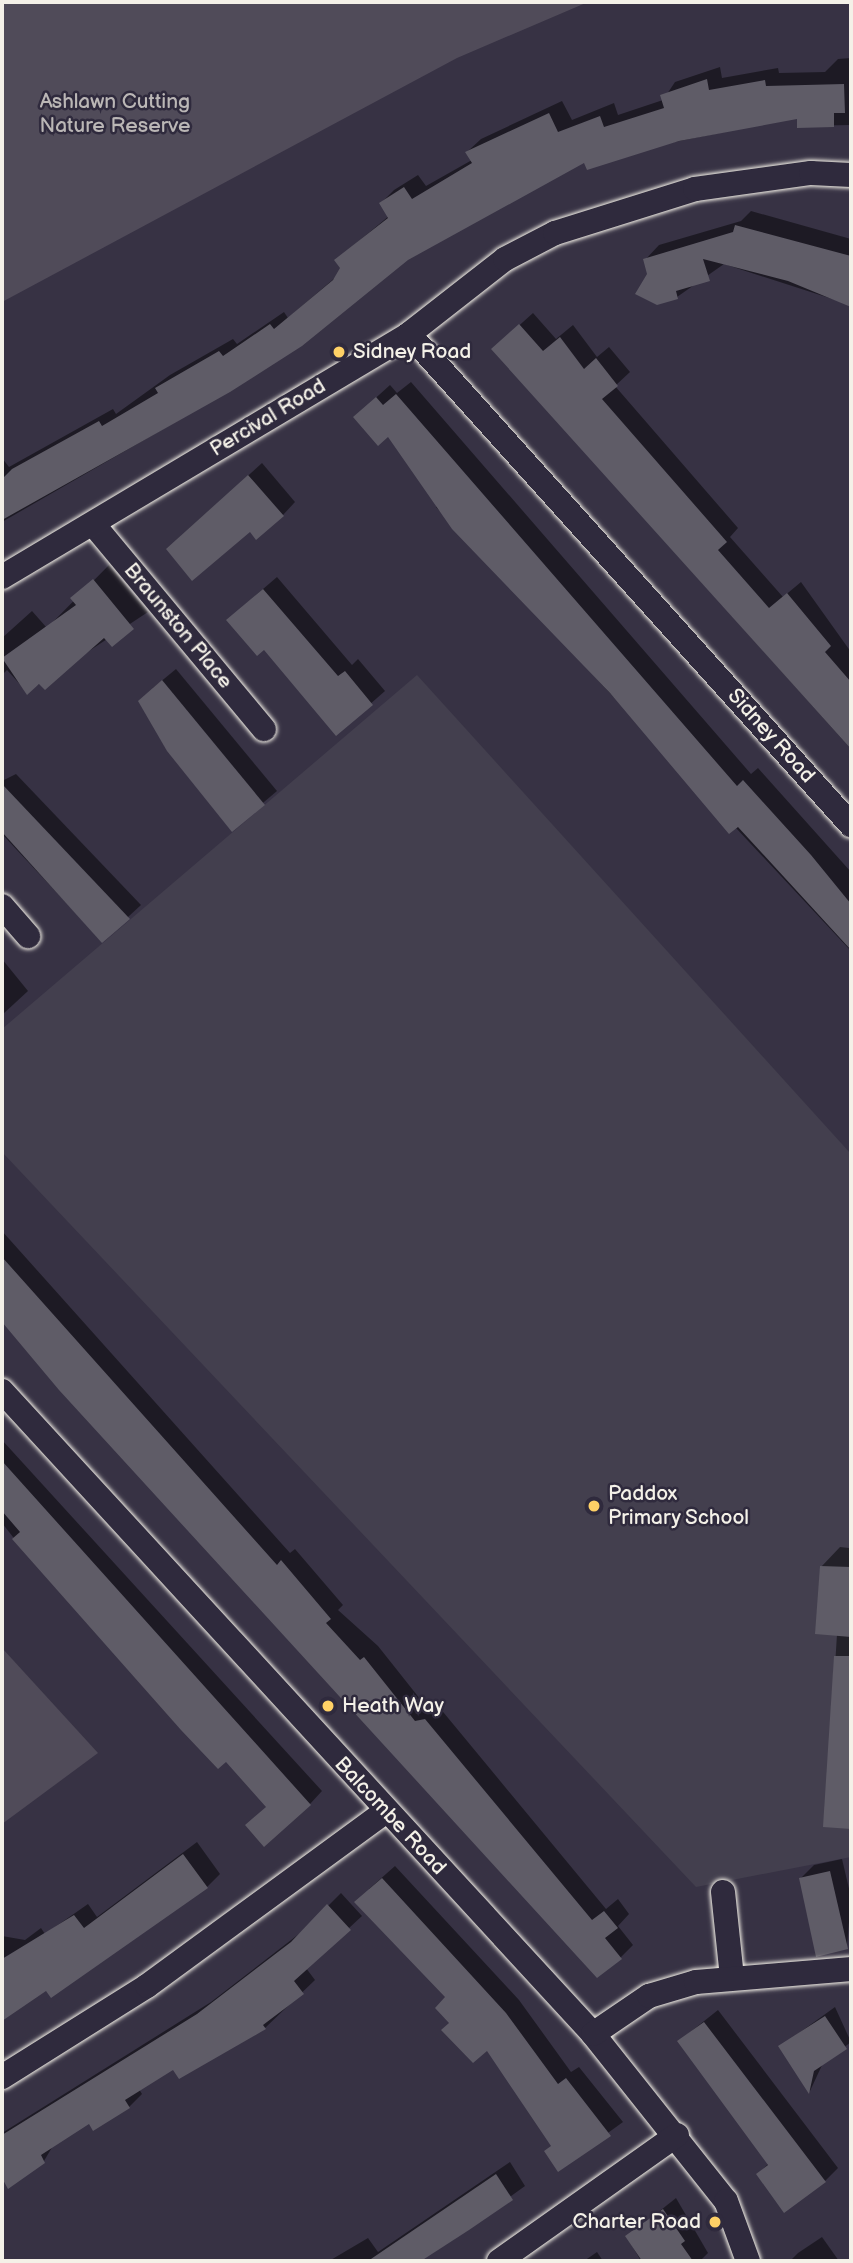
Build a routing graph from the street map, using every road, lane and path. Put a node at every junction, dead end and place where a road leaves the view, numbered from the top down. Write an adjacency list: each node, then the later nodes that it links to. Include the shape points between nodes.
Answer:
1 (851, 175): 2 (street, Percival Road, via 810,173 695,189 555,233 505,259)
2 (409, 334): 3 (street, Percival Road); 6 (street, Sidney Road)
3 (93, 524): 4 (street, Percival Road); 5 (street, Braunston Place)
4 (2, 577)
5 (264, 729)
6 (851, 825)
7 (2, 906): 8 (street)
8 (28, 936)
9 (2, 1391): 10 (street, Balcombe Road)
10 (385, 1812): 14 (street, Balcombe Road); 15 (street, via 146,1986)
11 (723, 1892): 13 (street)
12 (851, 1969): 13 (street)
13 (732, 1978): 14 (street, via 649,1996)
14 (593, 2034): 16 (street, Balcombe Road)
15 (2, 2077)
16 (677, 2136): 17 (street); 18 (street, Balcombe Road, via 726,2201)
17 (499, 2261)
18 (748, 2261)

